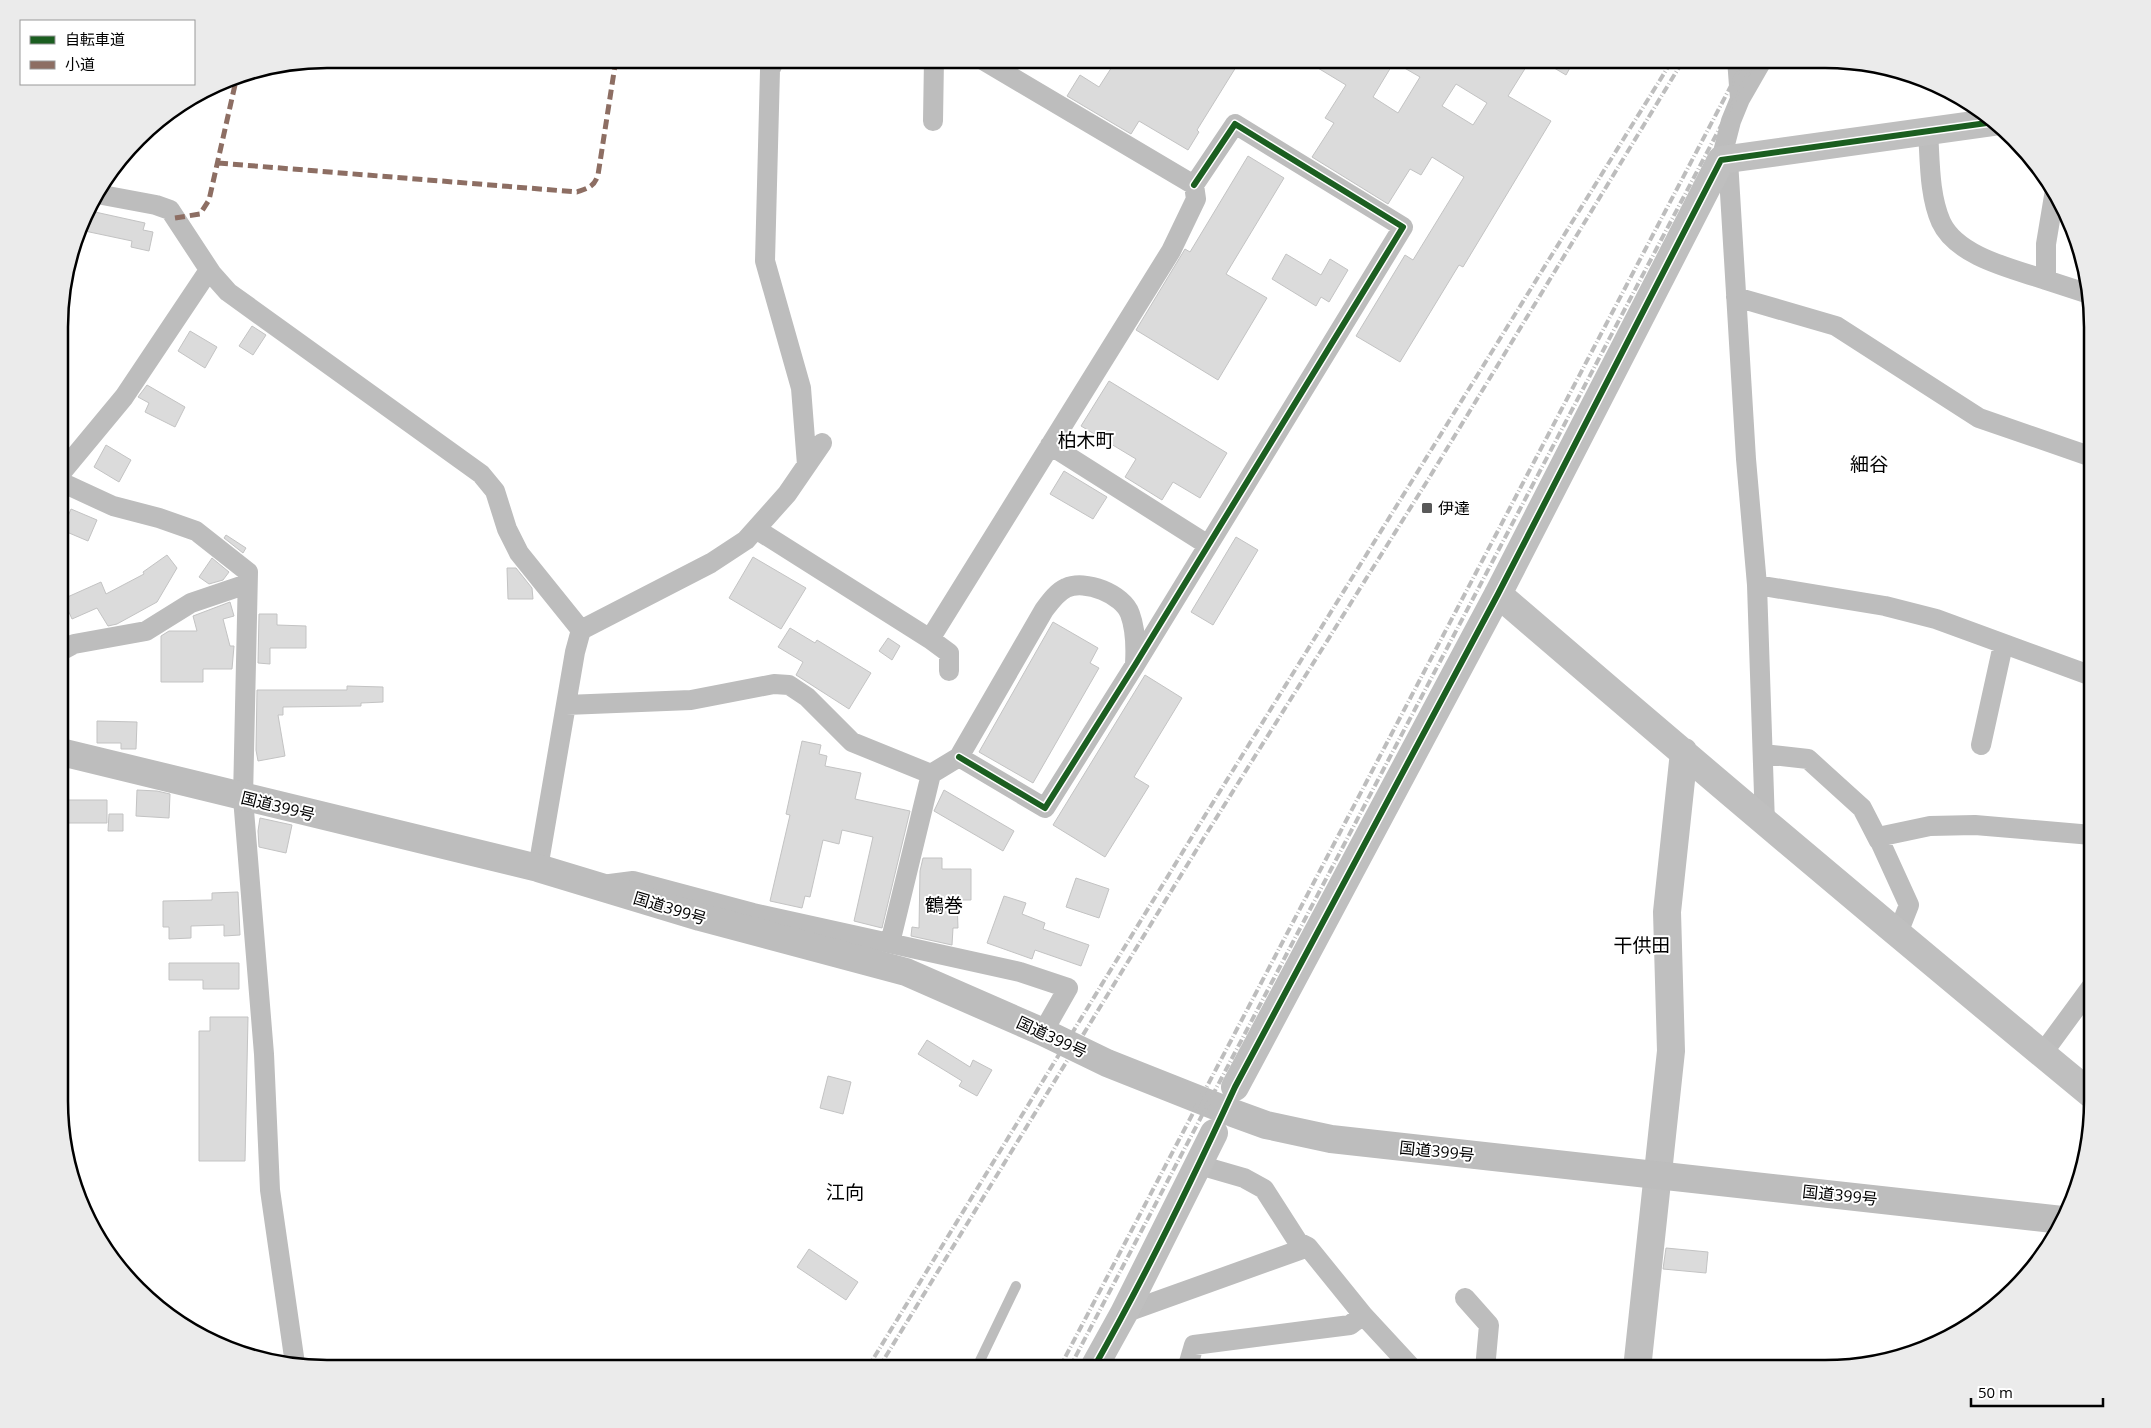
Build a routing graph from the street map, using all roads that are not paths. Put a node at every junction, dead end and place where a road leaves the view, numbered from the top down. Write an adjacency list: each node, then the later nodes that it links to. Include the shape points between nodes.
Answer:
1 (771, 67): 21 (street, via 765,261 801,388)
2 (934, 67): 7 (street)
3 (995, 67): 11 (street)
4 (1738, 67): 6 (street)
5 (1758, 67): 6 (street)
6 (1740, 100): 10 (street, via 1731,122)
7 (933, 122)
8 (1985, 123): 9 (street)
9 (1928, 131): 10 (street); 15 (street, via 1934,200 1942,224 1957,242 1979,256)
10 (1725, 160): 17 (street); 28 (street)
11 (1194, 185): 19 (street, via 1196,199 1171,251); 25 (street, via 1235,124 1403,226)
12 (103, 195): 14 (street, via 170,210)
13 (2053, 204): 15 (street, via 2046,244)
14 (208, 270): 22 (street, via 124,397); 29 (street, via 228,292 481,474 495,491 507,529 519,553)
15 (2046, 280): 16 (street)
16 (2081, 291)
17 (1736, 297): 20 (street, via 1836,326 1979,418); 27 (street)
18 (822, 443): 21 (street)
19 (1050, 445): 25 (street); 30 (street)
20 (2084, 454)
21 (806, 465): 24 (street)
22 (67, 466)
23 (67, 485): 26 (street, via 113,506 196,531 248,572)
24 (756, 529): 29 (street, via 746,540 711,563); 30 (street)
25 (1208, 546): 33 (street)
26 (247, 584): 32 (street, via 191,603 146,631); 43 (street)
27 (1757, 585): 31 (street, via 1885,606 1936,619); 40 (street)
28 (1498, 594): 38 (street); 54 (street)
29 (581, 630): 36 (street)
30 (930, 639): 34 (street, via 948,654)
31 (2003, 645): 35 (street); 37 (street)
32 (67, 648)
33 (1135, 665): 41 (street, via 1045,808); 41 (street, via 1134,629 1125,605 1115,596 1093,588 1067,588 1056,595 1044,610)
34 (948, 671)
35 (2084, 673)
36 (566, 704): 42 (street, via 691,700 774,684 789,685 807,697 852,742); 47 (street)
37 (1981, 745)
38 (1684, 752): 44 (street); 58 (street, via 1667,912 1670,1051)
39 (67, 754): 43 (highway, 国道399号)
40 (1763, 754): 44 (street); 46 (street, via 1808,759 1862,808)
41 (959, 757): 42 (street)
42 (931, 774): 50 (street)
43 (243, 798): 47 (highway, 国道399号); 65 (street, via 264,1054 270,1190)
44 (1765, 824): 49 (street)
45 (2084, 834): 46 (street, via 1975,825 1939,826 1878,837)
46 (1879, 841): 49 (street, via 1909,905)
47 (538, 868): 48 (highway, 国道399号)
48 (595, 886): 50 (street, via 633,881); 52 (highway, 国道399号, via 906,972)
49 (1898, 933): 53 (street)
50 (890, 943): 52 (street, via 1020,972 1068,988)
51 (2084, 997): 53 (street)
52 (1045, 1033): 58 (highway, 国道399号, via 1108,1063 1266,1125 1331,1139)
53 (2042, 1054): 55 (street)
54 (1235, 1087)
55 (2084, 1088)
56 (1214, 1133): 57 (street)
57 (1199, 1165): 60 (street, via 1244,1178 1264,1189 1298,1242); 63 (street)
58 (1656, 1175): 59 (highway, 国道399号); 71 (street)
59 (2055, 1219)
60 (1308, 1247): 63 (street); 64 (street)
61 (1016, 1286): 66 (lane)
62 (1465, 1298): 70 (street, via 1490,1325)
63 (1124, 1313): 67 (street)
64 (1363, 1315): 68 (street, via 1350,1325 1194,1345); 69 (street)
65 (294, 1358)
66 (980, 1360)
67 (1098, 1360)
68 (1190, 1360)
69 (1406, 1360)
70 (1487, 1360)
71 (1638, 1360)

